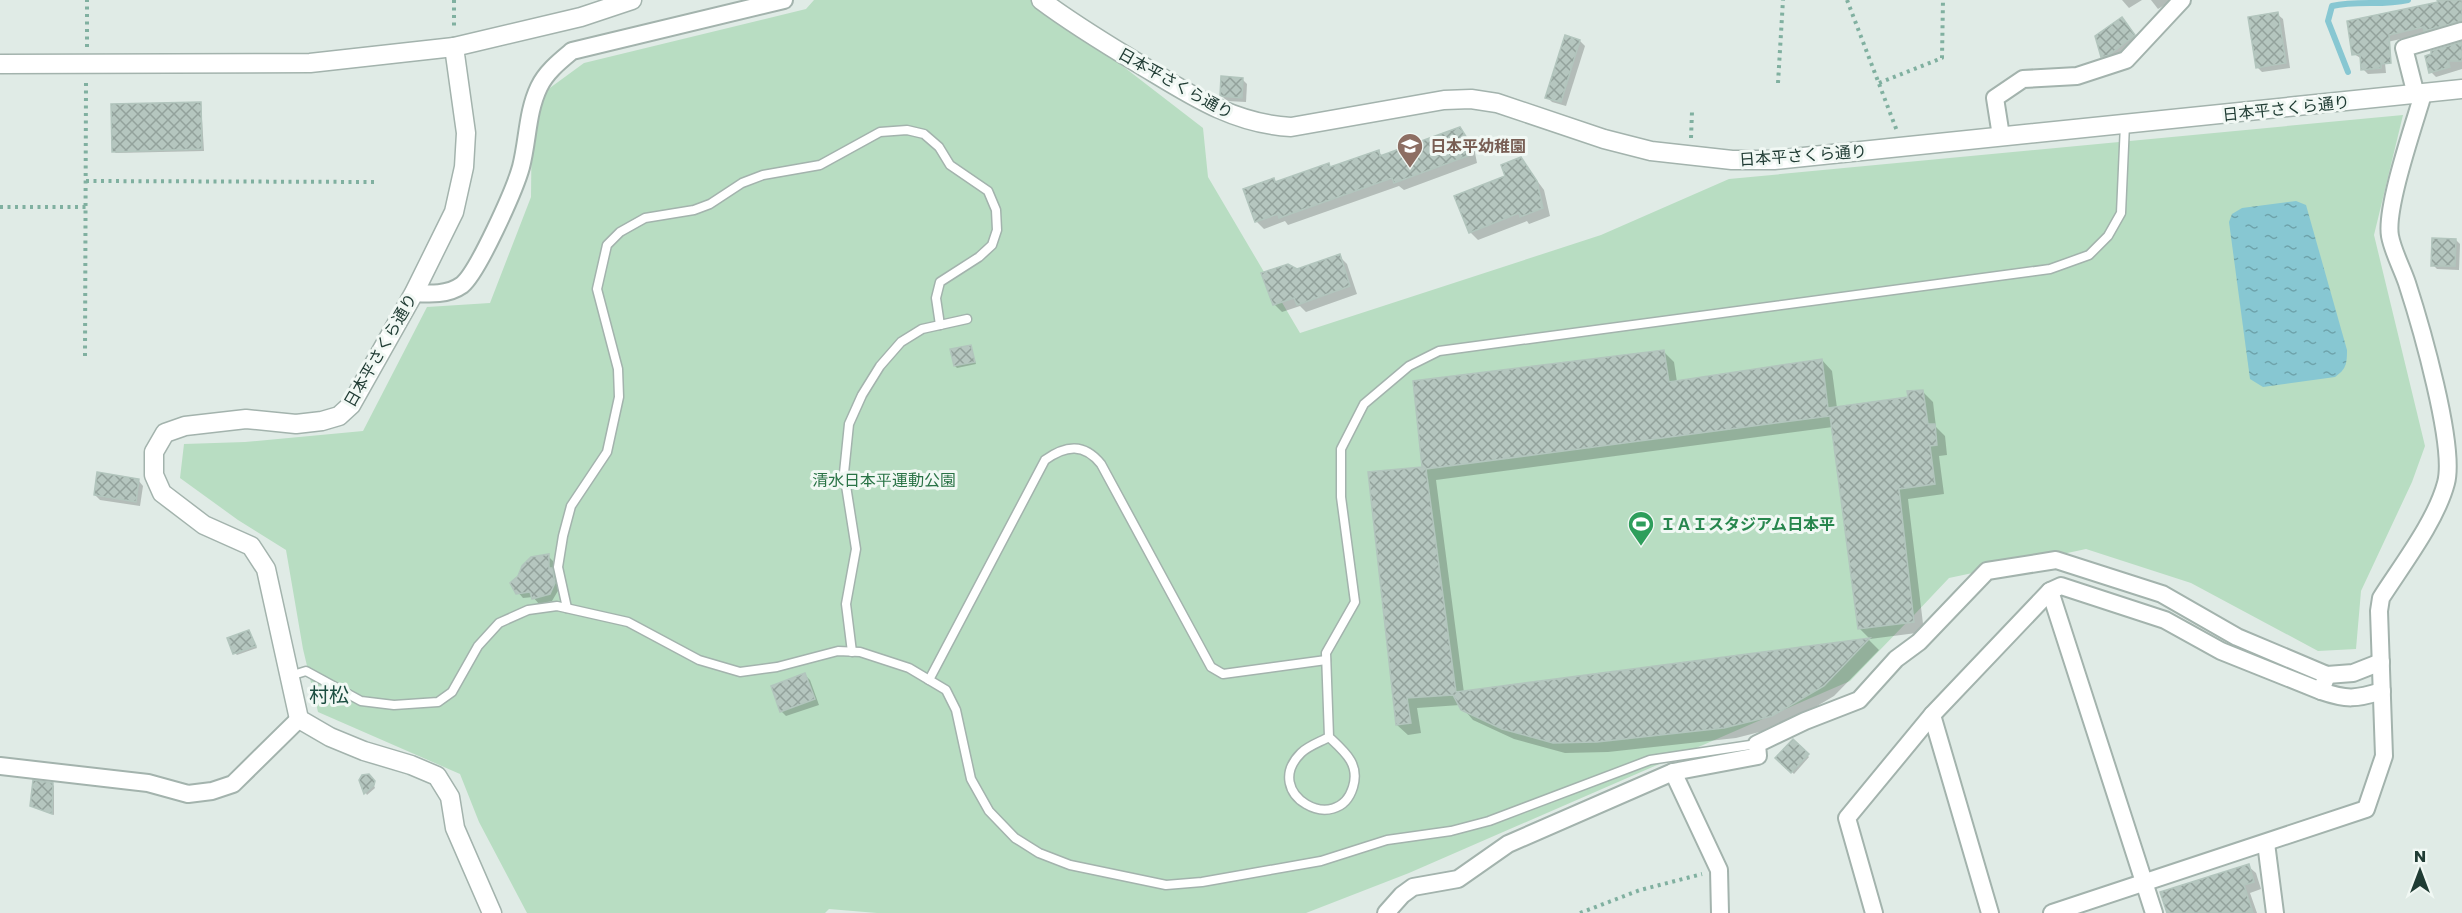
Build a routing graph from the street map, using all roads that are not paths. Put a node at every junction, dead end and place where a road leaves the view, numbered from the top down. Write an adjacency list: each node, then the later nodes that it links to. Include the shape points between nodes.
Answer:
1 (632, 0): 6 (street, via 581,17)
2 (784, 0): 12 (street, via 572,51 540,84 532,101 522,166 473,272 450,291)
3 (1041, 0): 11 (street, 日本平さくら通り, via 1209,106 1258,123 1291,127 1444,100 1472,99 1497,103 1623,144 1691,157 1774,160)
4 (2182, 0): 11 (street, via 2126,60 2077,76 2023,79 1995,98)
5 (2462, 32): 9 (street, via 2404,48)
6 (454, 47): 7 (street, via 310,63); 12 (street, 日本平さくら通り, via 466,133 464,166 454,212)
7 (0, 64)
8 (2462, 89): 9 (street, 日本平さくら通り)
9 (2420, 94): 10 (street, 日本平さくら通り); 19 (street, via 2394,198 2390,234 2433,378 2446,442 2447,482 2424,531 2381,598)
10 (2125, 123): 11 (street, 日本平さくら通り); 18 (lane, via 2121,213 2108,236 2089,255 2050,269 1439,351 1408,366 1364,404 1341,449 1341,497 1355,602 1326,653)
11 (2001, 136)
12 (414, 293): 21 (street, 日本平さくら通り, via 351,405 339,416 296,424 246,419 185,426 165,434 154,452 154,475 162,493 204,525 250,546 266,568)
13 (967, 319): 14 (lane)
14 (940, 325): 16 (lane, via 936,298 940,282 992,245 997,230 996,210 988,191 950,165 939,147 924,134 907,130 880,132 820,165 753,179 710,204 645,218 620,232 607,245 597,289 618,369 619,397 607,452 571,506 563,536 558,567); 17 (lane, via 922,329 901,342 880,366 849,424 844,473 856,549 846,604)
15 (2049, 591): 23 (street, via 2061,586 2165,620 2222,651); 25 (street); 32 (street)
16 (567, 608): 17 (lane, via 628,622 699,660 740,672 838,651); 21 (lane, via 528,610 499,623 478,646 452,692 438,702 394,705 362,701 306,671)
17 (852, 652): 22 (lane, via 909,668)
18 (1326, 660): 22 (lane, via 1223,674 1211,667 1101,464 1093,454 1076,447 1059,450 1046,460); 27 (lane)
19 (2381, 662): 20 (street, via 2354,673); 24 (street)
20 (2327, 675): 23 (street); 28 (street, via 2237,637 2162,594 2056,560 1987,571 1859,700)
21 (290, 676): 26 (street, 日本平さくら通り)
22 (929, 680): 28 (lane, via 946,690 956,710 971,779 989,812 1015,838 1070,865 1166,885 1321,861 1387,840 1451,831 1489,821 1650,760)
23 (2321, 691): 24 (street, via 2343,699)
24 (2382, 692): 31 (street, via 2384,756 2366,809)
25 (1932, 715): 36 (street, via 1847,818); 37 (street)
26 (299, 719): 29 (street, via 233,784 212,791 188,794 148,783); 33 (street, via 364,751 437,776 450,797 455,828)
27 (1329, 737): 27 (lane, via 1350,756 1357,776 1351,793 1340,804 1325,810 1308,808 1295,796 1290,779 1293,763 1303,751)
28 (1757, 744): 30 (street, via 1758,756)
29 (0, 766)
30 (1673, 772): 34 (street, via 1508,844 1458,879 1413,887); 35 (street, via 1719,870)
31 (2266, 843): 32 (street); 40 (street)
32 (2145, 884): 38 (street); 39 (street)
33 (492, 913)
34 (1386, 913)
35 (1720, 913)
36 (1874, 913)
37 (1990, 913)
38 (2052, 913)
39 (2154, 913)
40 (2275, 913)

